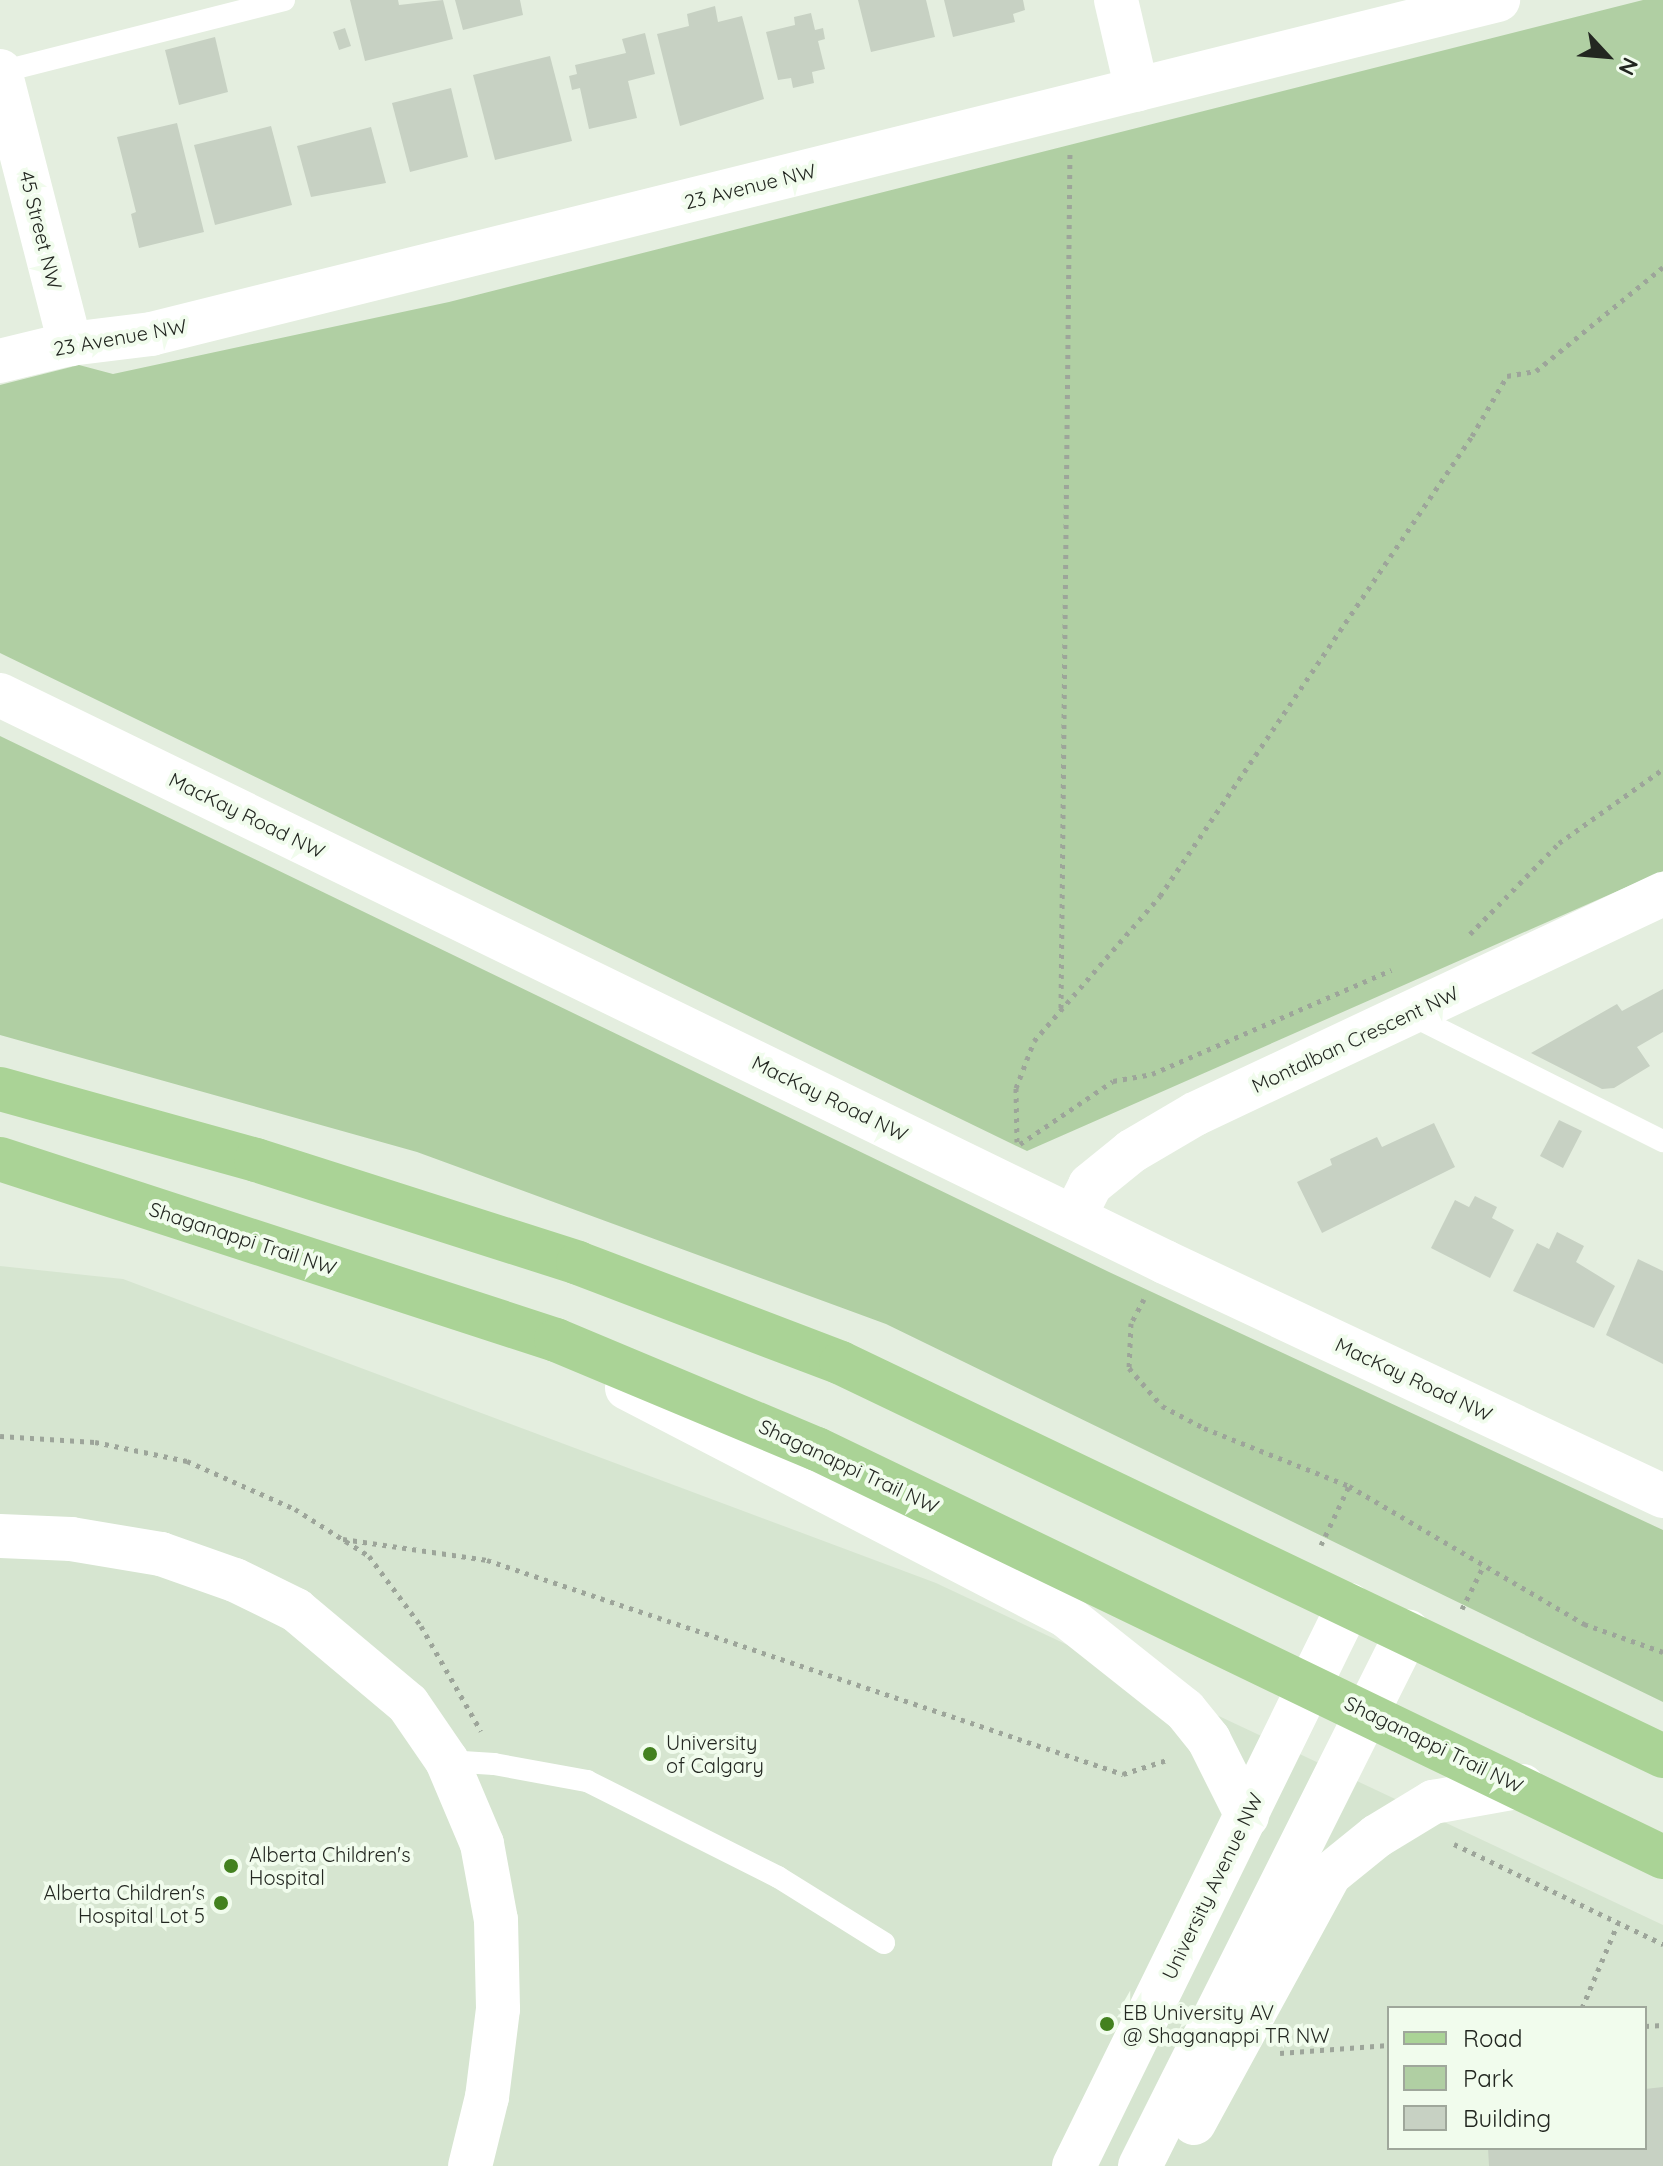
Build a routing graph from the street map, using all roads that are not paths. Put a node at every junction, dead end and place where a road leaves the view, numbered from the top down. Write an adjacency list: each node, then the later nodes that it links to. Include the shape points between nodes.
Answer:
1 (284, 0): 4 (lane)
2 (1116, 0): 5 (street)
3 (1498, 0): 5 (street, 23 Avenue NW)
4 (0, 71): 6 (street, 45 Street NW)
5 (1137, 90): 6 (street, 23 Avenue NW, via 151,334)
6 (70, 344): 7 (street, 23 Avenue NW)
7 (0, 361)
8 (0, 695): 14 (street, MacKay Road NW)
9 (1663, 894): 10 (street, Montalban Crescent NW)
10 (1409, 1014): 12 (lane); 14 (street, Montalban Crescent NW, via 1195,1114 1132,1151 1090,1185)
11 (0, 1089): 18 (main road, via 256,1160 578,1263 841,1363)
12 (1663, 1141)
13 (0, 1159): 15 (main road, Shaganappi Trail NW)
14 (1074, 1217): 16 (street, MacKay Road NW)
15 (556, 1340): 20 (main road, Shaganappi Trail NW, via 817,1449); 25 (street, via 624,1387 1065,1615 1185,1710 1209,1740)
16 (1663, 1496)
17 (0, 1536): 23 (street, via 71,1539 161,1554 235,1580 296,1610 408,1704)
18 (1349, 1605): 19 (main road); 20 (street, University Avenue NW)
19 (1408, 1631): 21 (street); 22 (main road)
20 (1311, 1684): 21 (main road, Shaganappi Trail NW); 25 (street, University Avenue NW)
21 (1369, 1712): 24 (main road, Shaganappi Trail NW); 30 (street)
22 (1663, 1756)
23 (447, 1761): 27 (lane, via 587,1781 778,1877); 28 (street, via 482,1844 496,1920 498,2009 487,2097)
24 (1523, 1786): 26 (main road, Shaganappi Trail NW); 31 (street, via 1433,1802 1377,1836 1330,1874 1181,2147)
25 (1247, 1816): 29 (street, University Avenue NW)
26 (1663, 1857)
27 (884, 1943)
28 (470, 2166)
29 (1074, 2166)
30 (1140, 2166)
31 (1162, 2166)

